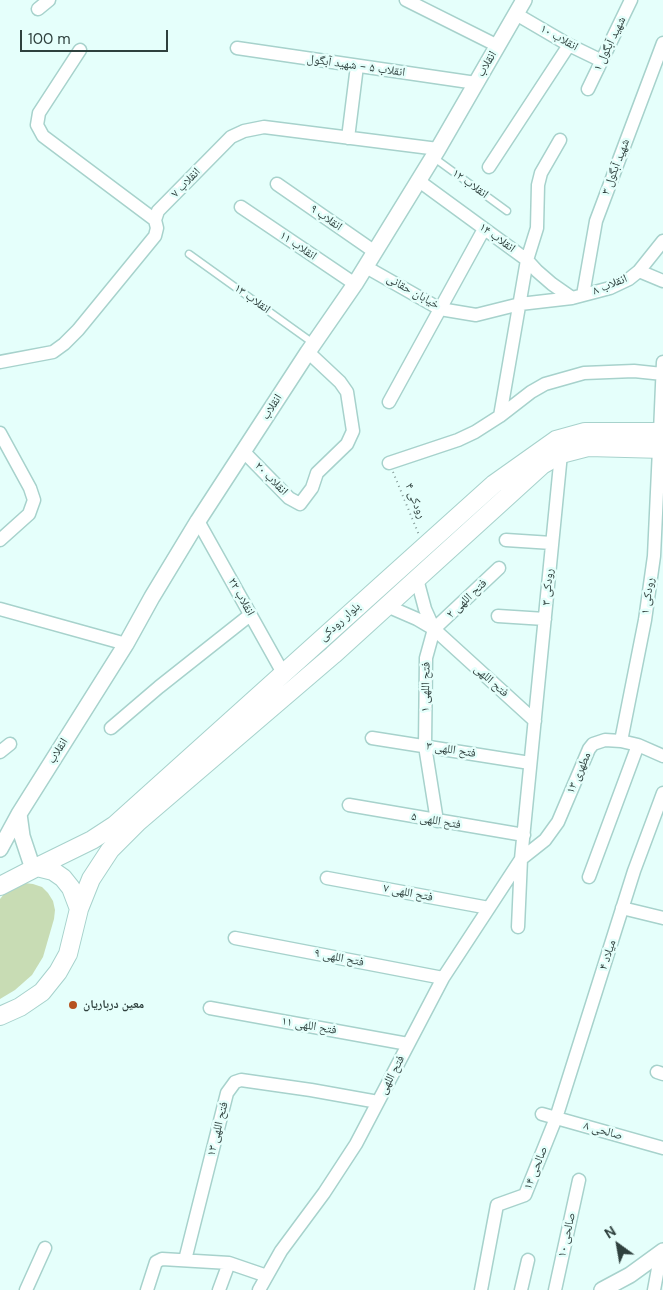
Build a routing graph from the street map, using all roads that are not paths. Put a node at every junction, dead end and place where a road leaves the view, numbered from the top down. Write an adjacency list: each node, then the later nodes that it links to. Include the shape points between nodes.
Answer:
1 (48, 0): 5 (street)
2 (406, 0): 9 (street)
3 (524, 0): 6 (street, انقلاب)
4 (631, 0): 12 (street, شهید آبگول ۱)
5 (38, 8)
6 (516, 14): 8 (street, انقلاب ۱۰); 9 (street, انقلاب)
7 (663, 43): 34 (street, شهید آبگول ۳, via 596,221)
8 (569, 44): 12 (street, انقلاب ۱۰); 19 (street)
9 (498, 46): 14 (street, انقلاب)
10 (237, 48): 13 (street, انقلاب ۵ - شهید آبگول)
11 (80, 50): 24 (street, via 39,113 38,125 43,136)
12 (602, 61): 15 (street, شهید آبگول ۱)
13 (358, 66): 14 (street, انقلاب ۵ - شهید آبگول); 16 (street)
14 (476, 83): 18 (street, انقلاب)
15 (588, 89)
16 (348, 138): 18 (street, انقلاب ۷); 24 (street, انقلاب ۷, via 264,127 244,131 220,147 158,212)
17 (560, 140): 29 (street, via 541,173 537,228)
18 (436, 153): 20 (street, انقلاب); 23 (lane, انقلاب ۱۲)
19 (489, 167)
20 (419, 181): 25 (street, انقلاب ۱۴); 27 (street, انقلاب)
21 (277, 184): 27 (street, انقلاب ۹)
22 (242, 207): 33 (street, انقلاب ۱۱)
23 (507, 211)
24 (155, 220): 38 (street, انقلاب ۷, via 155,236 64,344 53,352)
25 (484, 229): 29 (street, انقلاب ۱۴); 36 (street)
26 (663, 241): 31 (street, انقلاب ۸)
27 (375, 252): 30 (street, انقلاب)
28 (189, 254): 37 (lane, انقلاب ۱۳)
29 (527, 260): 34 (street, انقلاب ۱۴, via 545,278); 35 (street)
30 (366, 266): 33 (street, انقلاب); 36 (street, خیابان حقانی)
31 (639, 271): 32 (street); 34 (street, انقلاب ۸, via 610,288)
32 (663, 281)
33 (355, 284): 37 (street, انقلاب)
34 (578, 296): 35 (street, انقلاب ۸)
35 (520, 304): 36 (street, خیابان حقانی, via 476,315); 41 (street)
36 (440, 309): 40 (street)
37 (311, 348): 44 (street, انقلاب); 44 (street, انقلاب ۲۰, via 347,392 353,431 347,444 317,473 312,488 300,504 289,498)
38 (0, 362)
39 (663, 370): 41 (street, via 584,373 545,384); 43 (street, رودکی ۱)
40 (389, 402)
41 (500, 416): 46 (street, via 458,440)
42 (2, 440): 48 (street, via 34,500 29,514)
43 (661, 440): 45 (main road, بلوار رودکی, via 588,447); 60 (main road, بلوار رودکی, via 585,432 556,440 494,484); 64 (street, رودکی ۱, via 654,556)
44 (244, 452): 47 (street, انقلاب)
45 (561, 454): 50 (street, رودکی ۳); 52 (main road, بلوار رودکی, via 542,465)
46 (389, 463)
47 (198, 521): 55 (street, انقلاب ۲۲); 59 (street, انقلاب)
48 (0, 540)
49 (506, 540): 50 (street)
50 (552, 543): 57 (street, رودکی ۳)
51 (499, 568): 58 (street, فتح اللهی ۲)
52 (417, 579): 53 (main road, بلوار رودکی); 58 (street)
53 (387, 606): 58 (street); 76 (main road, بلوار رودکی, via 138,822)
54 (0, 609): 59 (street)
55 (250, 615): 60 (street, انقلاب ۲۲); 62 (street)
56 (498, 616): 57 (street)
57 (545, 619): 61 (street, رودکی ۳)
58 (434, 629): 61 (street, فتح اللهی); 66 (street, فتح اللهی ۱, via 426,658)
59 (126, 644): 71 (street, انقلاب)
60 (283, 673): 74 (main road, بلوار رودکی, via 114,825)
61 (535, 721): 68 (street, فتح اللهی)
62 (111, 728)
63 (372, 738): 66 (street, فتح اللهی ۳)
64 (621, 741): 65 (street, مطهری ۱۳); 77 (street, مطهری ۱۳, via 605,740 593,744 558,822 545,840)
65 (638, 745): 67 (street, مطهری ۱۳); 80 (street)
66 (425, 746): 68 (street, فتح اللهی ۳); 72 (street, فتح اللهی ۱)
67 (663, 756)
68 (530, 763): 73 (street, فتح اللهی)
69 (663, 792): 83 (street, میلاد ۴)
70 (349, 805): 72 (street, فتح اللهی ۵)
71 (19, 814): 75 (street, انقلاب); 78 (street, via 22,836)
72 (437, 821): 73 (street, فتح اللهی ۵)
73 (524, 835): 77 (street, فتح اللهی)
74 (92, 840): 76 (main road, via 94,851); 78 (main road, بلوار رودکی)
75 (0, 849)
76 (110, 850): 84 (main road, بلوار رودکی, via 92,878)
77 (521, 859): 82 (street, فتح اللهی); 86 (street, فتح اللهی)
78 (35, 868): 81 (main road, بلوار رودکی); 84 (main road, via 53,871 63,878 71,888)
79 (327, 878): 82 (street, فتح اللهی ۷)
80 (589, 878)
81 (0, 886)
82 (489, 908): 88 (street, فتح اللهی)
83 (622, 908): 85 (street); 94 (street, میلاد ۴)
84 (79, 909): 90 (main road, بلوار رودکی, via 68,954 58,972 42,992)
85 (663, 918)
86 (518, 927)
87 (235, 938): 88 (street, فتح اللهی ۹)
88 (443, 978): 91 (street, فتح اللهی)
89 (210, 1008): 91 (street, فتح اللهی ۱۱)
90 (0, 1016)
91 (408, 1044): 92 (street, فتح اللهی)
92 (378, 1102): 99 (street, فتح اللهی ۱۳, via 241,1080 235,1082 227,1093); 102 (street, فتح اللهی, via 356,1144)
93 (542, 1114): 94 (street, صالحی ۸)
94 (556, 1118): 95 (street, صالحی ۸); 107 (street, صالحی ۱۴, via 525,1195 497,1205)
95 (663, 1148)
96 (579, 1180): 109 (street, صالحی ۱۰)
97 (45, 1248): 103 (street)
98 (662, 1252): 110 (street); 111 (street)
99 (184, 1260): 101 (street); 104 (street, via 159,1260)
100 (528, 1260): 108 (street)
101 (229, 1263): 102 (street); 105 (street)
102 (267, 1276): 106 (street, فتح اللهی)
103 (26, 1290)
104 (147, 1290)
105 (219, 1290)
106 (259, 1290)
107 (481, 1290)
108 (521, 1290)
109 (555, 1290)
110 (602, 1290)
111 (654, 1290)

